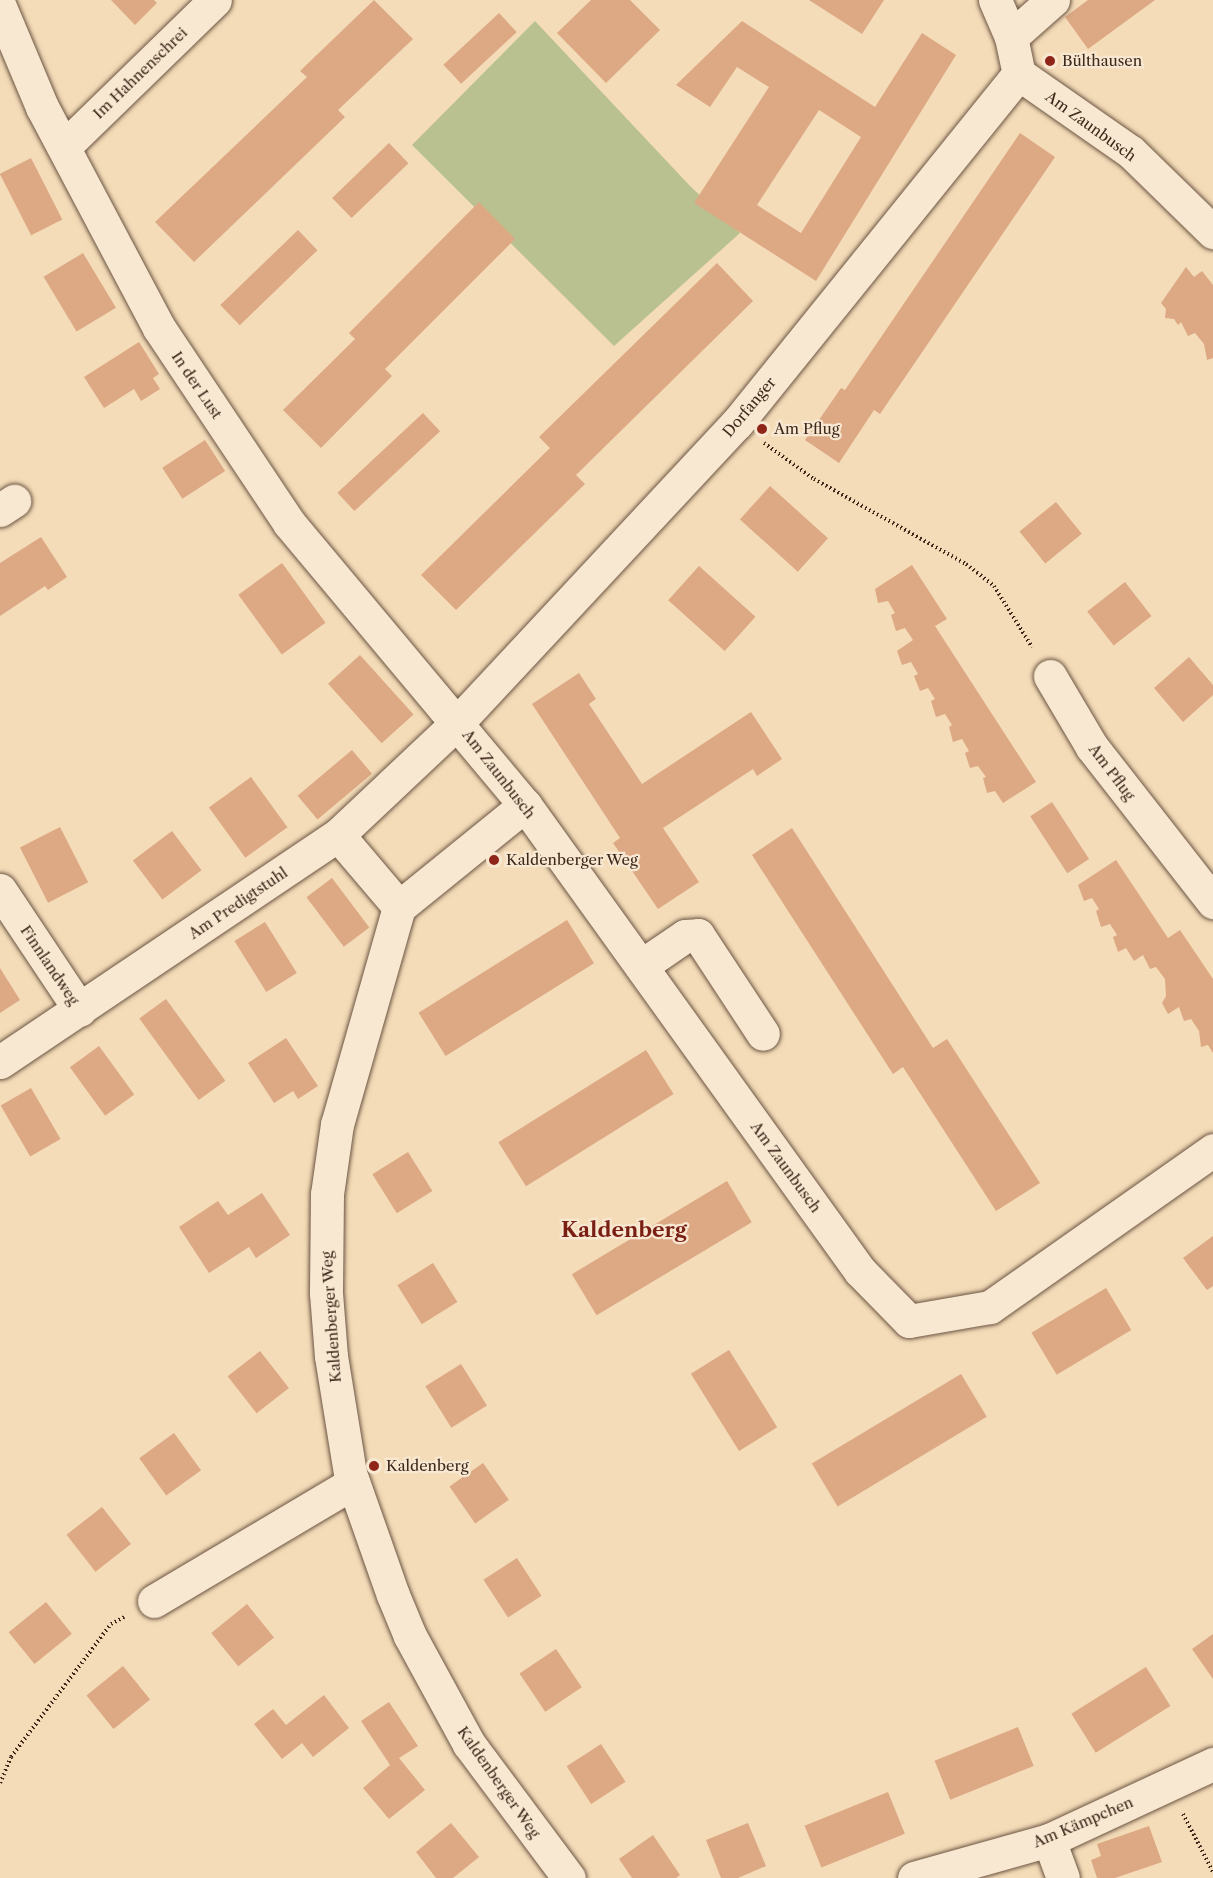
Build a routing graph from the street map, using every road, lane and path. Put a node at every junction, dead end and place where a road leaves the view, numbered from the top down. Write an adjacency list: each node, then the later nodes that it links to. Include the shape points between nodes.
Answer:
1 (215, 0): 7 (street, Im Hahnenschrei)
2 (995, 0): 5 (street)
3 (1053, 0): 5 (street)
4 (0, 7): 7 (street, In der Lust, via 38,98)
5 (1011, 37): 6 (street)
6 (1019, 74): 8 (street, Am Zaunbusch, via 1131,152); 9 (street, Dorfanger)
7 (65, 146): 11 (street, In der Lust, via 159,327 289,523)
8 (1213, 232)
9 (737, 423): 10 (path, via 814,479 966,564 994,586); 11 (street, Dorfanger)
10 (1050, 676): 15 (street, Am Pflug, via 1092,747)
11 (458, 722): 12 (street, Am Zaunbusch); 13 (street, Am Predigtstuhl)
12 (525, 805): 16 (street); 17 (street, Am Zaunbusch)
13 (338, 835): 16 (street); 18 (street, Am Predigtstuhl)
14 (0, 890): 18 (street, Finnlandweg)
15 (1213, 902)
16 (399, 907): 22 (street, Kaldenberger Weg, via 347,1082 327,1194 331,1356)
17 (641, 966): 19 (street, via 685,936 698,935); 21 (street, Am Zaunbusch, via 860,1271 909,1322 990,1307)
18 (80, 1010): 20 (street, Am Predigtstuhl)
19 (763, 1034)
20 (0, 1062)
21 (1213, 1150)
22 (353, 1483): 23 (street); 29 (street, Kaldenberger Weg, via 401,1616 449,1709 494,1780)
23 (154, 1601): 25 (path, via 111,1624 11,1757)
24 (1213, 1764): 26 (street, Am Kämpchen)
25 (0, 1783)
26 (1168, 1785): 27 (street, Am Kämpchen); 28 (path)
27 (1049, 1839): 30 (street, Am Kämpchen); 31 (street)
28 (1213, 1872)
29 (569, 1878)
30 (914, 1878)
31 (1063, 1878)

